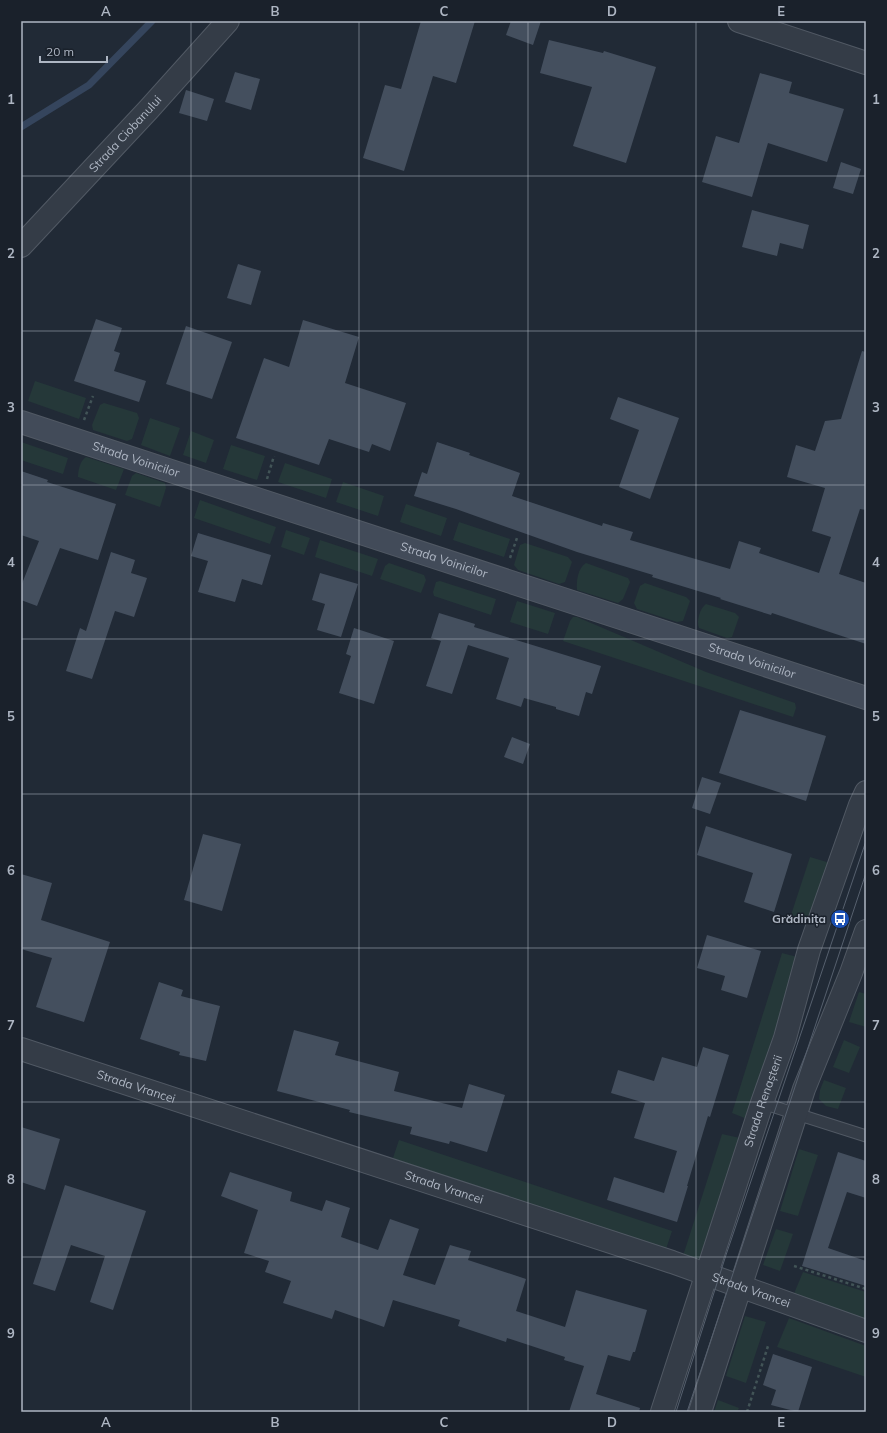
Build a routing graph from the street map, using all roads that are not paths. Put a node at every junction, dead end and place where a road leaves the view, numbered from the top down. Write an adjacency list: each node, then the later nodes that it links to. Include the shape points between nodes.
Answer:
1 (228, 21): 4 (street, Strada Ciobanului)
2 (739, 21): 3 (street)
3 (866, 63)
4 (21, 246)
5 (21, 422): 6 (main road, Strada Voinicilor)
6 (863, 701)
7 (866, 792): 10 (street, Strada Renașterii, via 809,950 785,1038)
8 (866, 931): 11 (street)
9 (21, 1049): 13 (street, Strada Vrancei)
10 (762, 1103): 11 (lane); 13 (street, Strada Renașterii)
11 (796, 1115): 12 (lane); 14 (street)
12 (866, 1136)
13 (706, 1275): 14 (street, Strada Vrancei); 16 (street, Strada Renașterii)
14 (740, 1287): 15 (street, Strada Vrancei); 17 (street)
15 (866, 1331)
16 (662, 1412)
17 (700, 1412)

